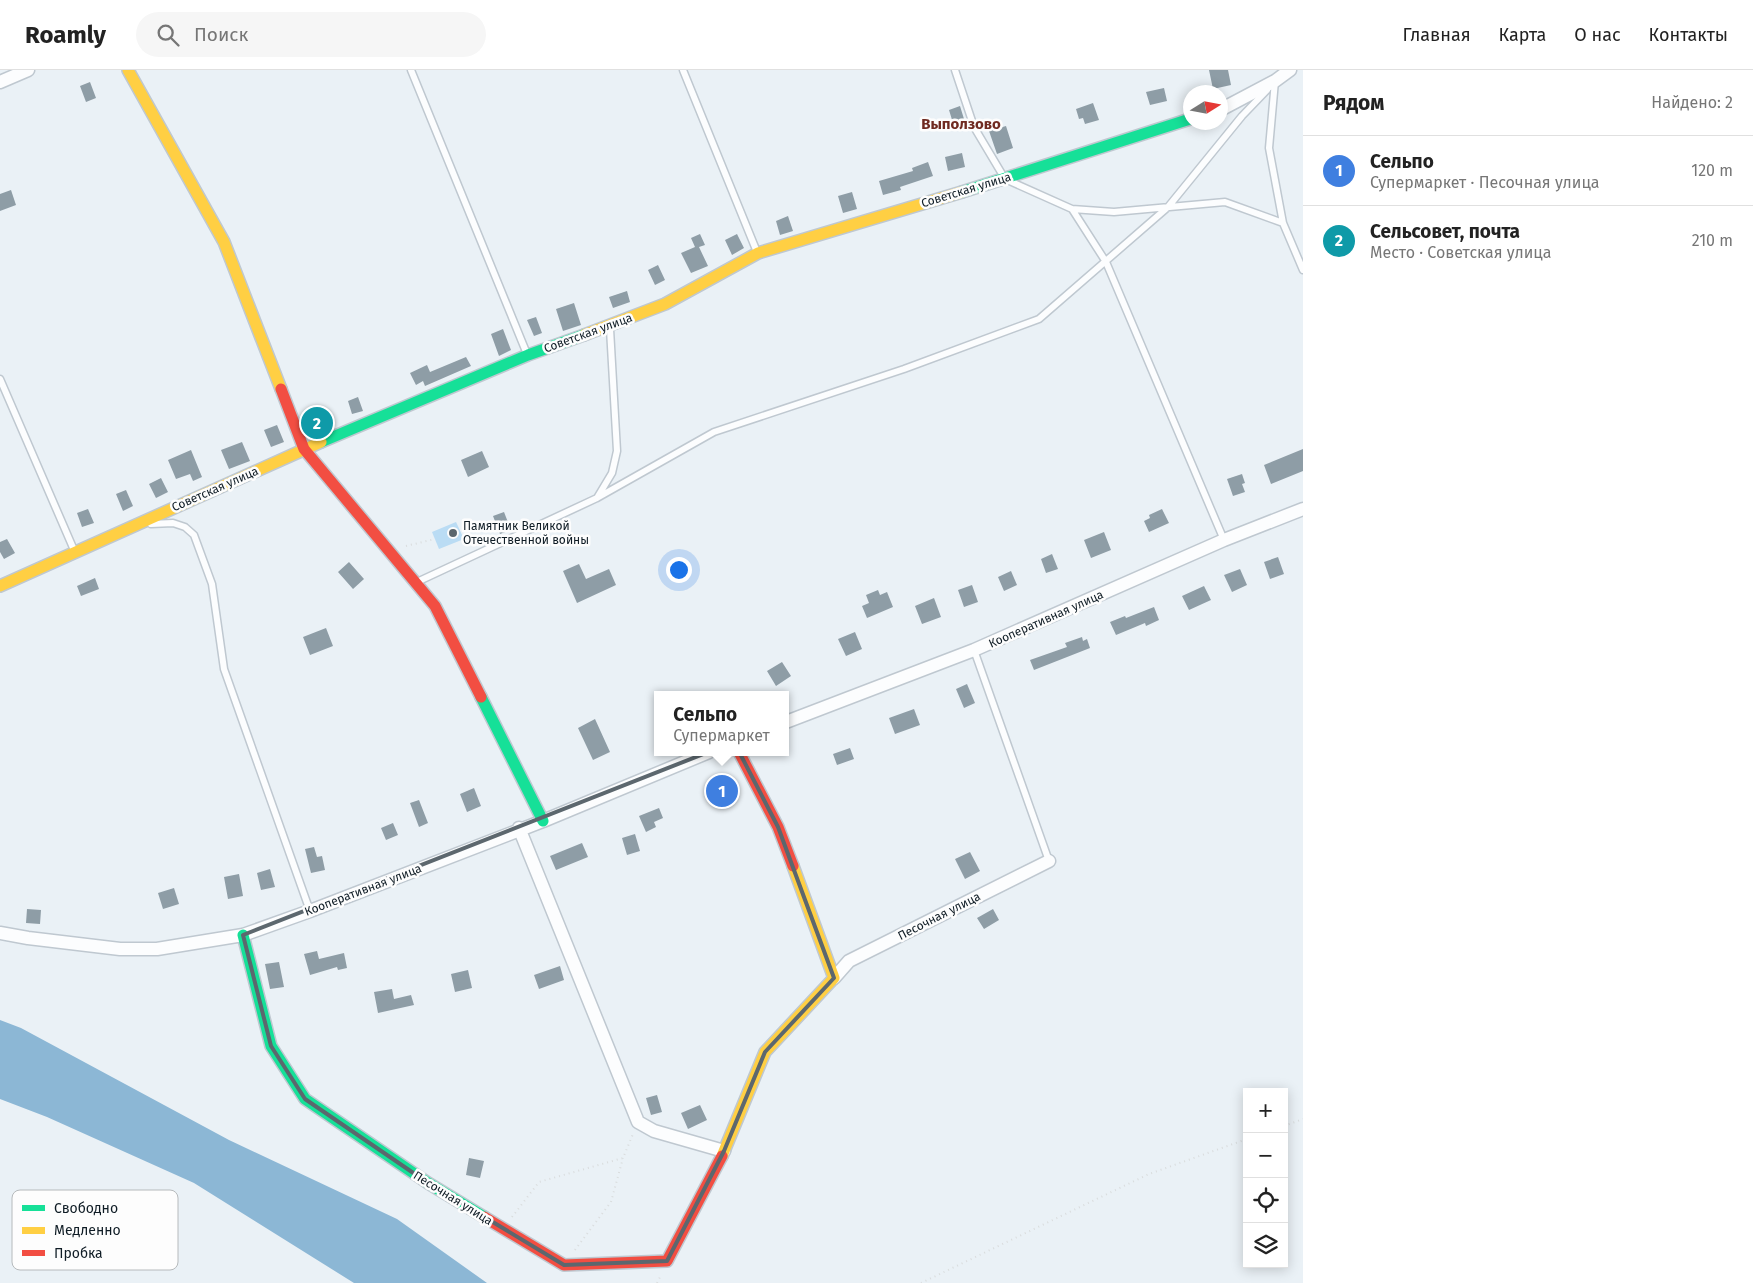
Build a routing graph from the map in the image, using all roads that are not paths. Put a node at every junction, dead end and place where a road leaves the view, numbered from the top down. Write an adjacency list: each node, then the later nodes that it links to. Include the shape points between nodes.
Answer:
1 (28, 70): 8 (street)
2 (128, 70): 21 (street, via 224,242)
3 (411, 70): 19 (lane)
4 (683, 70): 15 (lane)
5 (955, 70): 11 (lane, via 974,127)
6 (1290, 70): 7 (street)
7 (1278, 75): 9 (street); 12 (lane); 14 (lane, via 1269,148)
8 (0, 82)
9 (1228, 105)
10 (1183, 121): 11 (street, Советская улица)
11 (1005, 179): 13 (lane); 15 (street, Советская улица)
12 (1168, 207): 13 (lane, via 1114,212); 14 (lane, via 1225,202); 16 (lane)
13 (1072, 209): 16 (lane)
14 (1283, 223): 17 (lane)
15 (758, 253): 18 (street, Советская улица, via 665,304)
16 (1106, 262): 22 (lane, via 1039,320 714,432); 25 (lane)
17 (1303, 270)
18 (610, 326): 19 (street, Советская улица); 22 (lane, via 617,450 612,473)
19 (528, 355): 21 (street, Советская улица)
20 (0, 379): 26 (lane)
21 (304, 449): 24 (street, Советская улица); 27 (street)
22 (596, 498): 27 (lane)
23 (1303, 508): 25 (street, Кооперативная улица)
24 (135, 526): 26 (street, Советская улица); 36 (lane, via 173,523 194,535 212,584 224,669)
25 (1224, 540): 29 (street, Кооперативная улица)
26 (75, 553): 28 (street, Советская улица)
27 (416, 583): 33 (street, via 436,606)
28 (0, 586)
29 (974, 650): 30 (street, Кооперативная улица); 35 (lane)
30 (789, 721)
31 (700, 756): 33 (street, Кооперативная улица)
32 (741, 756): 39 (street, via 778,827)
33 (543, 820): 34 (street, Кооперативная улица)
34 (519, 828): 36 (street, Кооперативная улица); 40 (street, via 638,1122 654,1131)
35 (1049, 861): 39 (street, Песочная улица, via 850,961)
36 (310, 912): 38 (street, Кооперативная улица)
37 (0, 933): 38 (street, Кооперативная улица, via 120,949 157,949)
38 (243, 935): 40 (street, Песочная улица, via 271,1046 305,1099 428,1183 564,1265 667,1262)
39 (834, 978): 40 (street, Песочная улица, via 765,1052)
40 (724, 1151)

